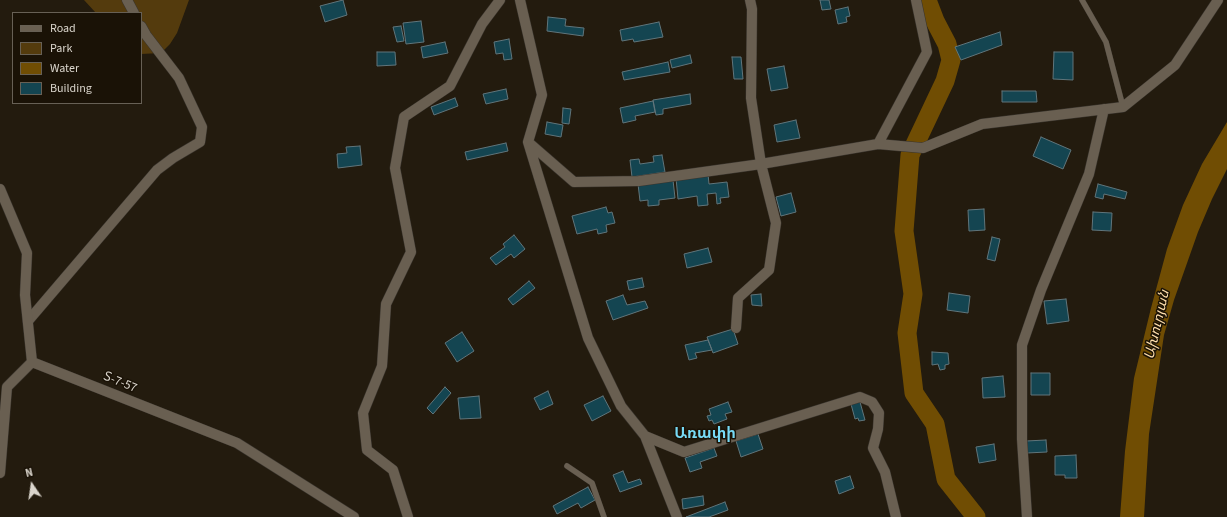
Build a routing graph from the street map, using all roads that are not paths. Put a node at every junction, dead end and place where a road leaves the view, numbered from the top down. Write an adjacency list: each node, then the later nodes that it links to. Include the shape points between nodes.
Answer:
1 (127, 0): 8 (street)
2 (500, 0): 23 (street, via 482,24 450,86 404,117 395,168 411,252 386,304 382,366 363,413 367,450 393,470)
3 (520, 0): 12 (street, via 542,95)
4 (750, 0): 14 (street, via 751,98)
5 (916, 0): 13 (street, via 927,52)
6 (1082, 0): 10 (lane, via 1106,42)
7 (1218, 0): 10 (street, via 1175,65)
8 (133, 12)
9 (142, 28): 16 (street, via 179,78 202,127 200,142 157,170)
10 (1123, 107): 11 (street)
11 (1104, 109): 13 (street, via 982,124 922,148); 27 (street, via 1089,174 1041,290 1022,345 1022,439)
12 (528, 142): 14 (street, via 574,182 639,181); 19 (street, via 588,338 621,406)
13 (878, 144): 14 (street)
14 (761, 164): 17 (street, via 776,223 769,270 738,298)
15 (0, 189): 16 (street, via 27,253 25,295)
16 (28, 321): 18 (street)
17 (736, 328)
18 (32, 362): 21 (street, via 7,387); 22 (street, Տ-7-57 / Տ-7-57, via 237,444)
19 (645, 436): 25 (street); 26 (street, via 684,452 860,398 872,402 879,414 873,448 884,472)
20 (568, 466): 24 (lane, via 592,483)
21 (0, 473)
22 (354, 517)
23 (408, 517)
24 (604, 517)
25 (677, 517)
26 (896, 517)
27 (1027, 517)

